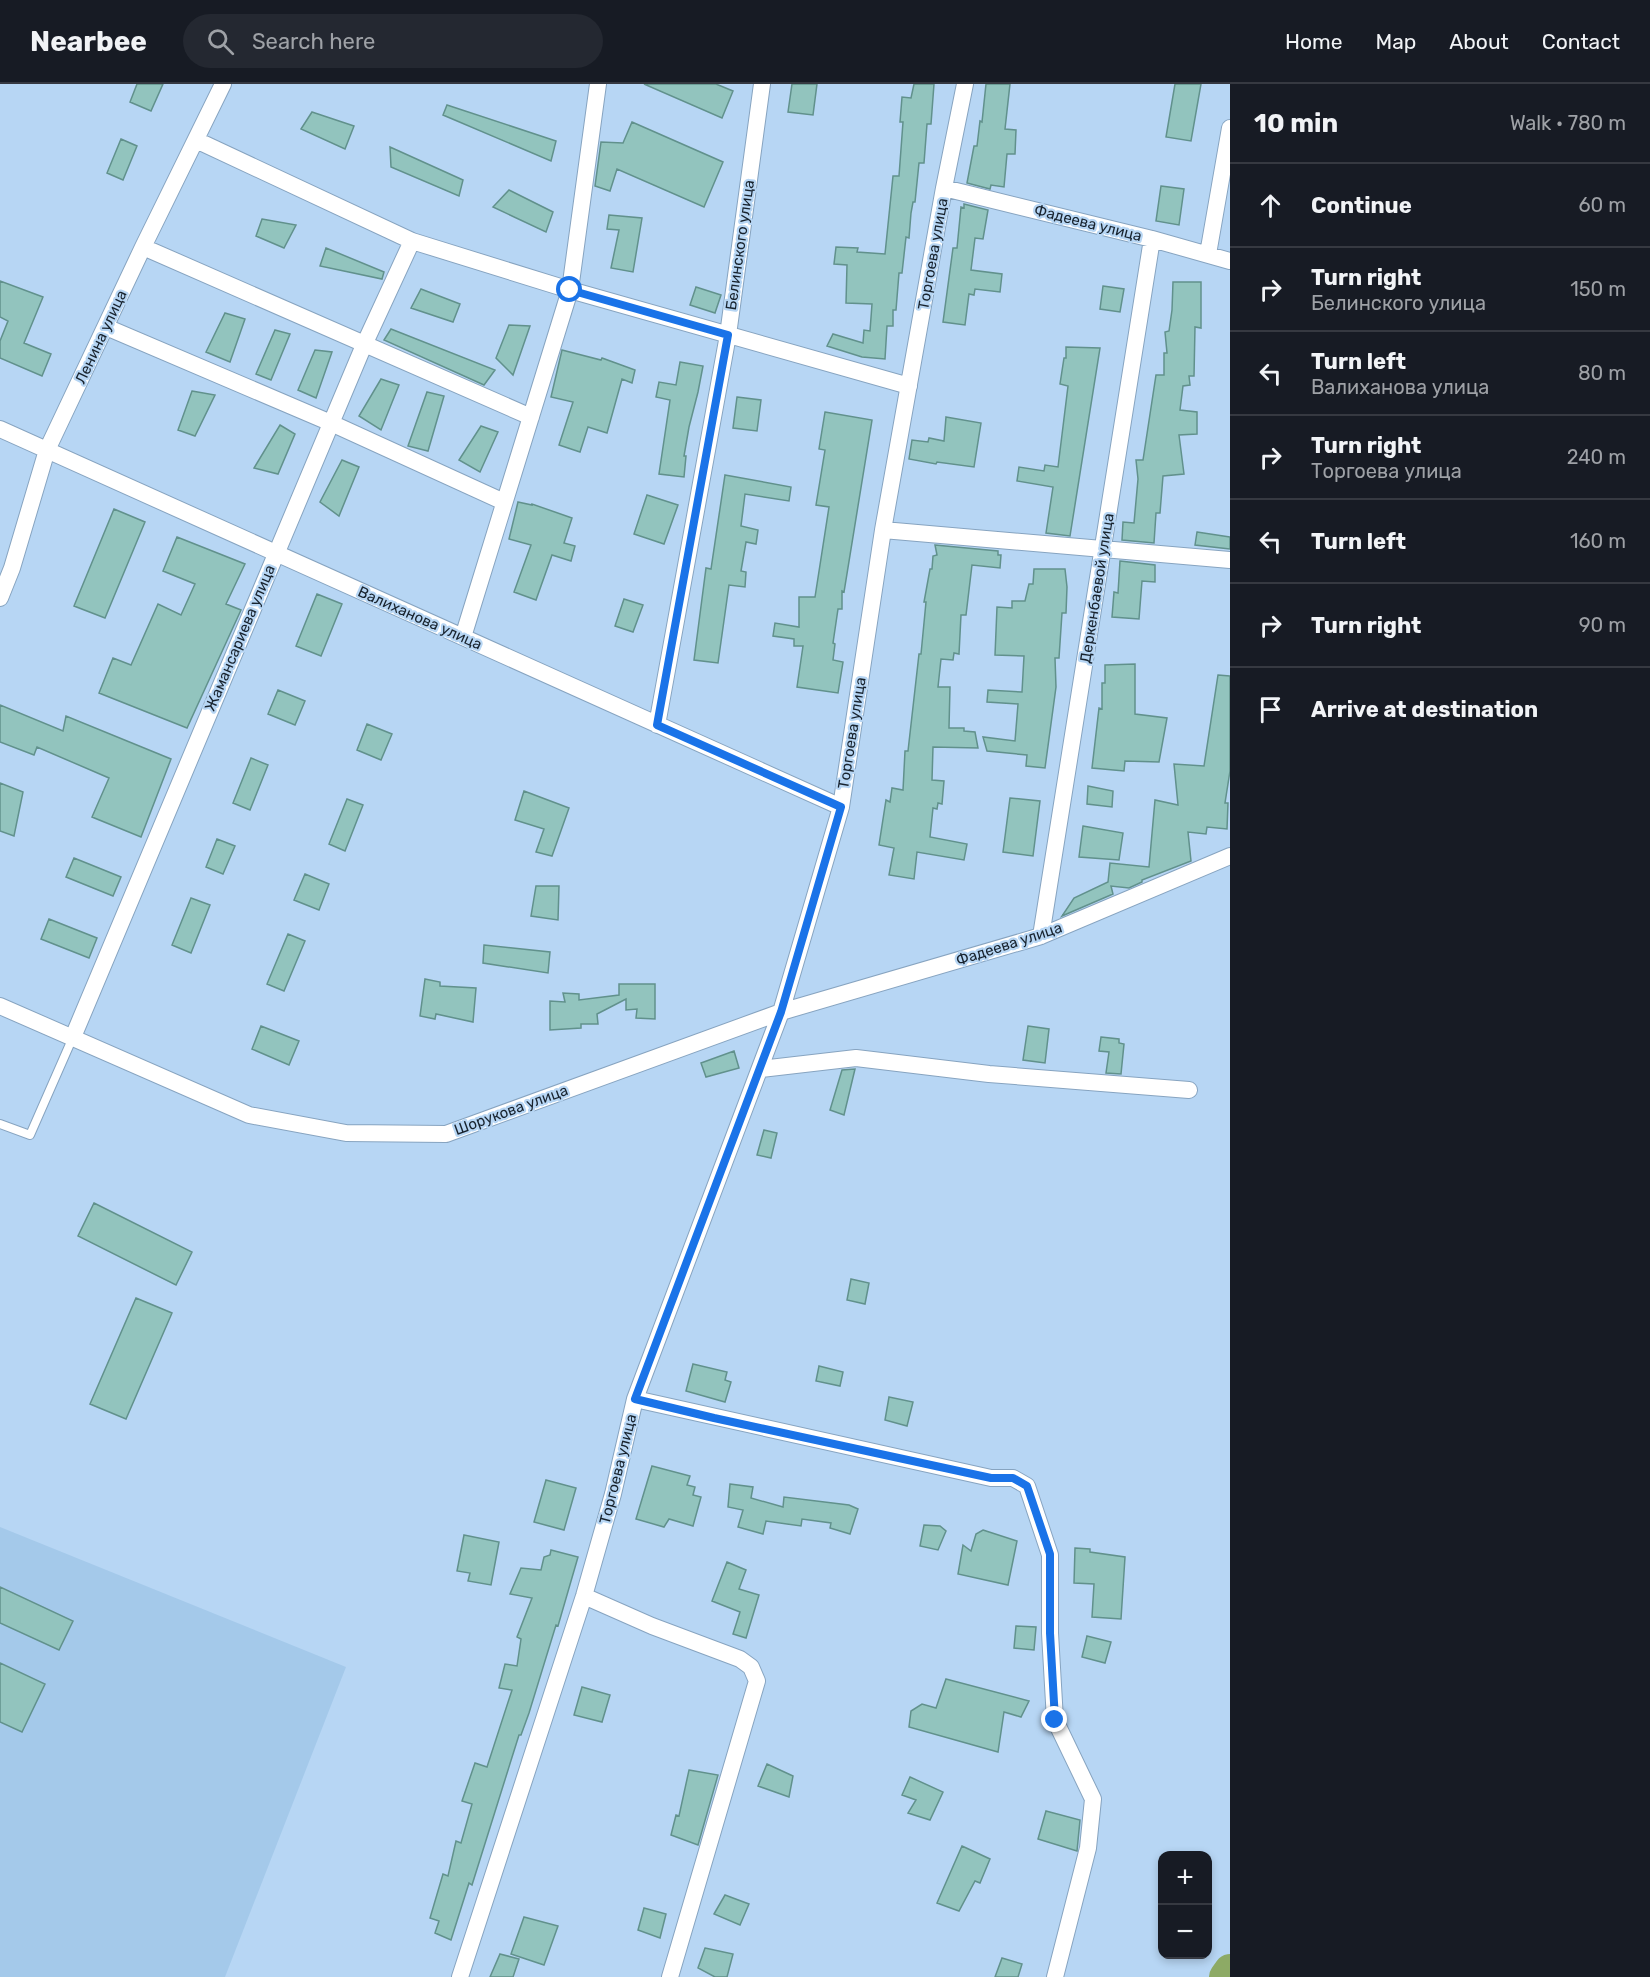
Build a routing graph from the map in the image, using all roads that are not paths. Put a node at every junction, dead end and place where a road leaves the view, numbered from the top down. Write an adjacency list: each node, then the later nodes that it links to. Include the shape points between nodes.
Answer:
1 (223, 84): 6 (street, Ленина улица)
2 (598, 84): 13 (street)
3 (762, 84): 15 (street, Белинского улица)
4 (965, 84): 7 (street, Торгоева улица)
5 (1230, 128): 11 (street)
6 (196, 140): 9 (street); 10 (street, Ленина улица)
7 (944, 188): 8 (street, Фадеева улица); 17 (street, Торгоева улица)
8 (1152, 238): 11 (street, Фадеева улица); 24 (street, Деркенбаевой улица)
9 (412, 241): 13 (street); 16 (street, Жамансариева улица)
10 (143, 247): 14 (street, Ленина улица); 16 (street)
11 (1208, 254): 12 (street, Фадеева улица)
12 (1230, 261)
13 (570, 290): 15 (street); 18 (street)
14 (106, 327): 19 (street); 21 (street, Ленина улица)
15 (728, 335): 17 (street); 29 (street, Белинского улица)
16 (364, 345): 18 (street); 19 (street, Жамансариева улица)
17 (909, 386): 23 (street, Торгоева улица)
18 (531, 417): 22 (street)
19 (331, 423): 22 (street); 25 (street, Жамансариева улица)
20 (0, 429): 21 (street, Валиханова улица)
21 (47, 450): 25 (street, Валиханова улица); 27 (street, Ленина улица)
22 (504, 502): 28 (street)
23 (883, 530): 24 (street); 30 (street, Торгоева улица)
24 (1103, 550): 26 (street); 32 (street, Деркенбаевой улица)
25 (276, 552): 28 (street, Валиханова улица); 35 (street, Жамансариева улица)
26 (1230, 560)
27 (0, 598)
28 (463, 637): 29 (street, Валиханова улица)
29 (657, 725): 30 (street, Валиханова улица)
30 (841, 807): 34 (street, Торгоева улица)
31 (1230, 856): 32 (street, Фадеева улица)
32 (1041, 936): 34 (street, Фадеева улица)
33 (0, 1006): 35 (street, Шорукова улица)
34 (781, 1012): 35 (street, Шорукова улица, via 446,1134 346,1133 249,1114); 36 (street, Торгоева улица)
35 (73, 1037): 38 (lane, via 30,1135)
36 (761, 1069): 37 (street, via 856,1058 989,1074); 39 (street, Торгоева улица)
37 (1189, 1090)
38 (0, 1124)
39 (635, 1399): 40 (street, Торгоева улица); 43 (street, via 979,1476 1013,1478 1027,1486 1050,1554 1055,1720 1092,1799 1089,1848)
40 (584, 1596): 41 (street, Торгоева улица); 42 (street, via 740,1659 751,1667 757,1681)
41 (460, 1977)
42 (670, 1977)
43 (1055, 1977)

